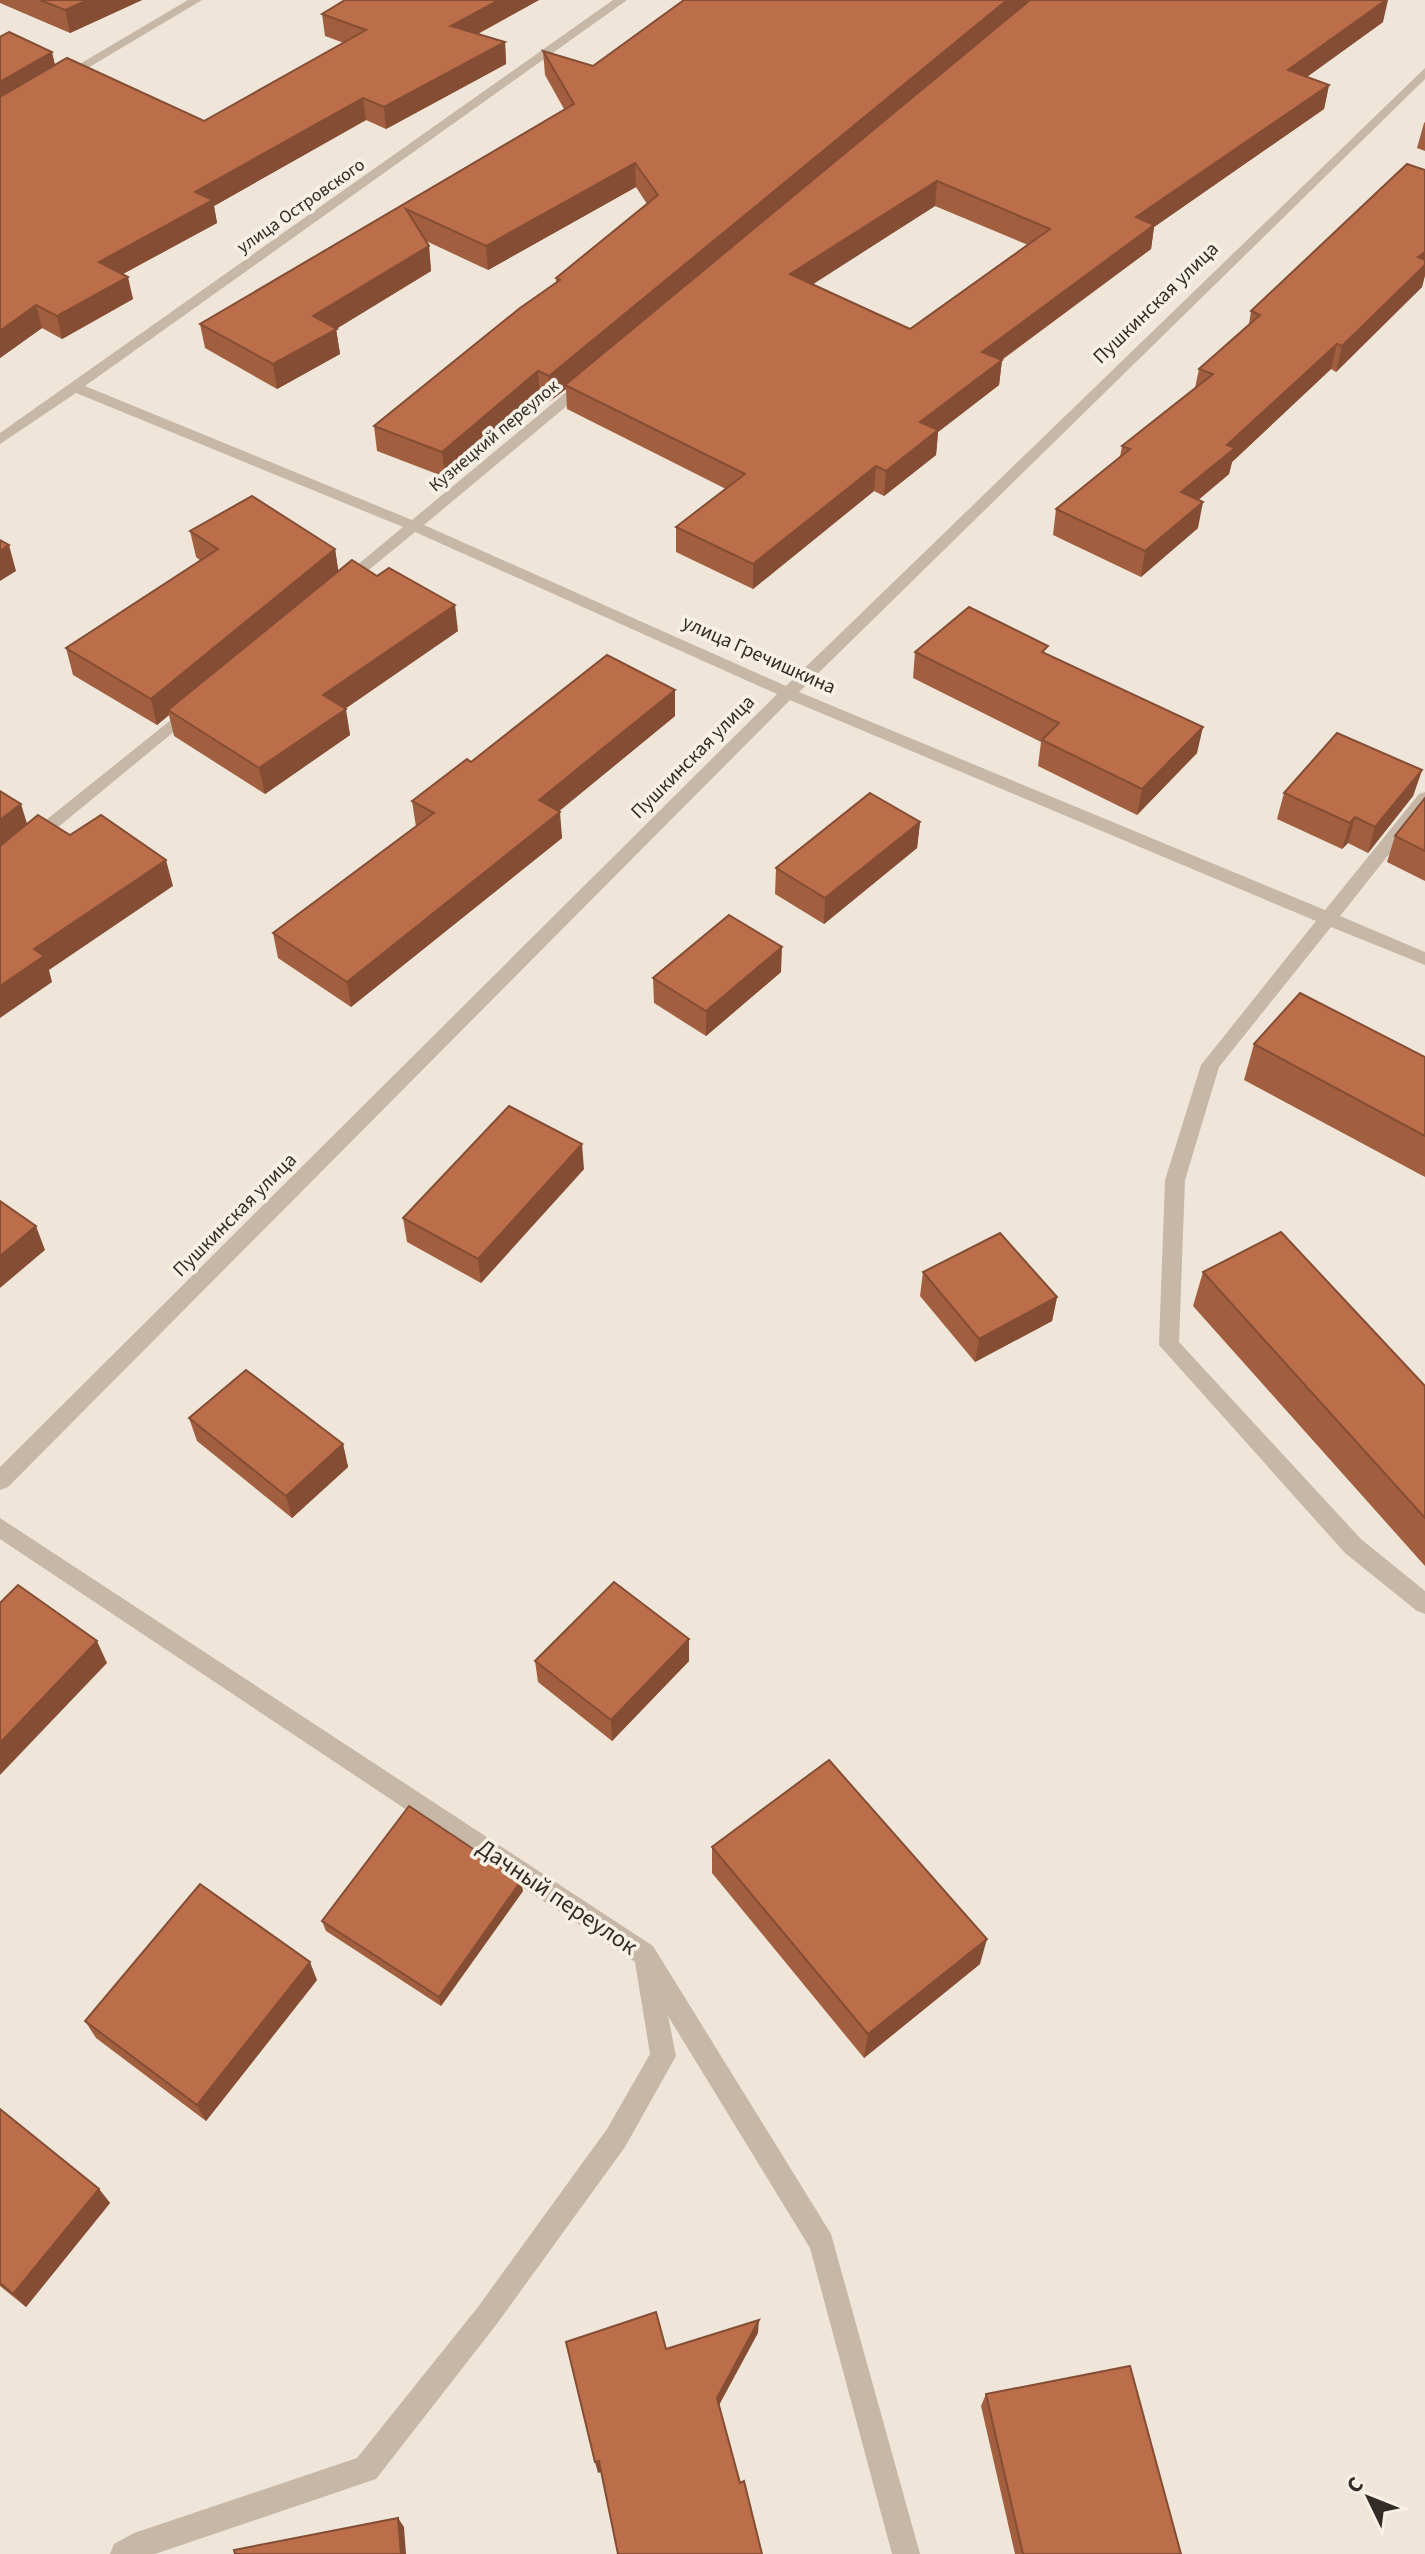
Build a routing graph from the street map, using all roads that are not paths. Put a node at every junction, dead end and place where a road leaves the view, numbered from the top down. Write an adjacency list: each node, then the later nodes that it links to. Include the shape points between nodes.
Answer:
1 (196, 0): 4 (street)
2 (621, 0): 6 (street, улица Островского)
3 (1425, 72): 10 (street, Пушкинская улица)
4 (52, 84)
5 (596, 374): 8 (street, Кузнецкий переулок)
6 (77, 388): 7 (street, улица Островского); 8 (street, улица Гречишкина)
7 (0, 440)
8 (414, 526): 9 (street, Кузнецкий переулок); 10 (street, улица Гречишкина)
9 (329, 596)
10 (788, 693): 14 (street, улица Гречишкина); 16 (street, Пушкинская улица)
11 (207, 696): 13 (street)
12 (1425, 798): 14 (street)
13 (0, 866)
14 (1331, 918): 15 (street, улица Гречишкина); 18 (street, via 1210,1065 1175,1180 1169,1345 1353,1546)
15 (1425, 959)
16 (0, 1481)
17 (0, 1527): 19 (street, Дачный переулок)
18 (1425, 1604)
19 (644, 1954): 20 (street, via 663,2056 607,2151 487,2316 366,2469); 21 (street, Дачный переулок, via 822,2243)
20 (124, 2554)
21 (906, 2554)

